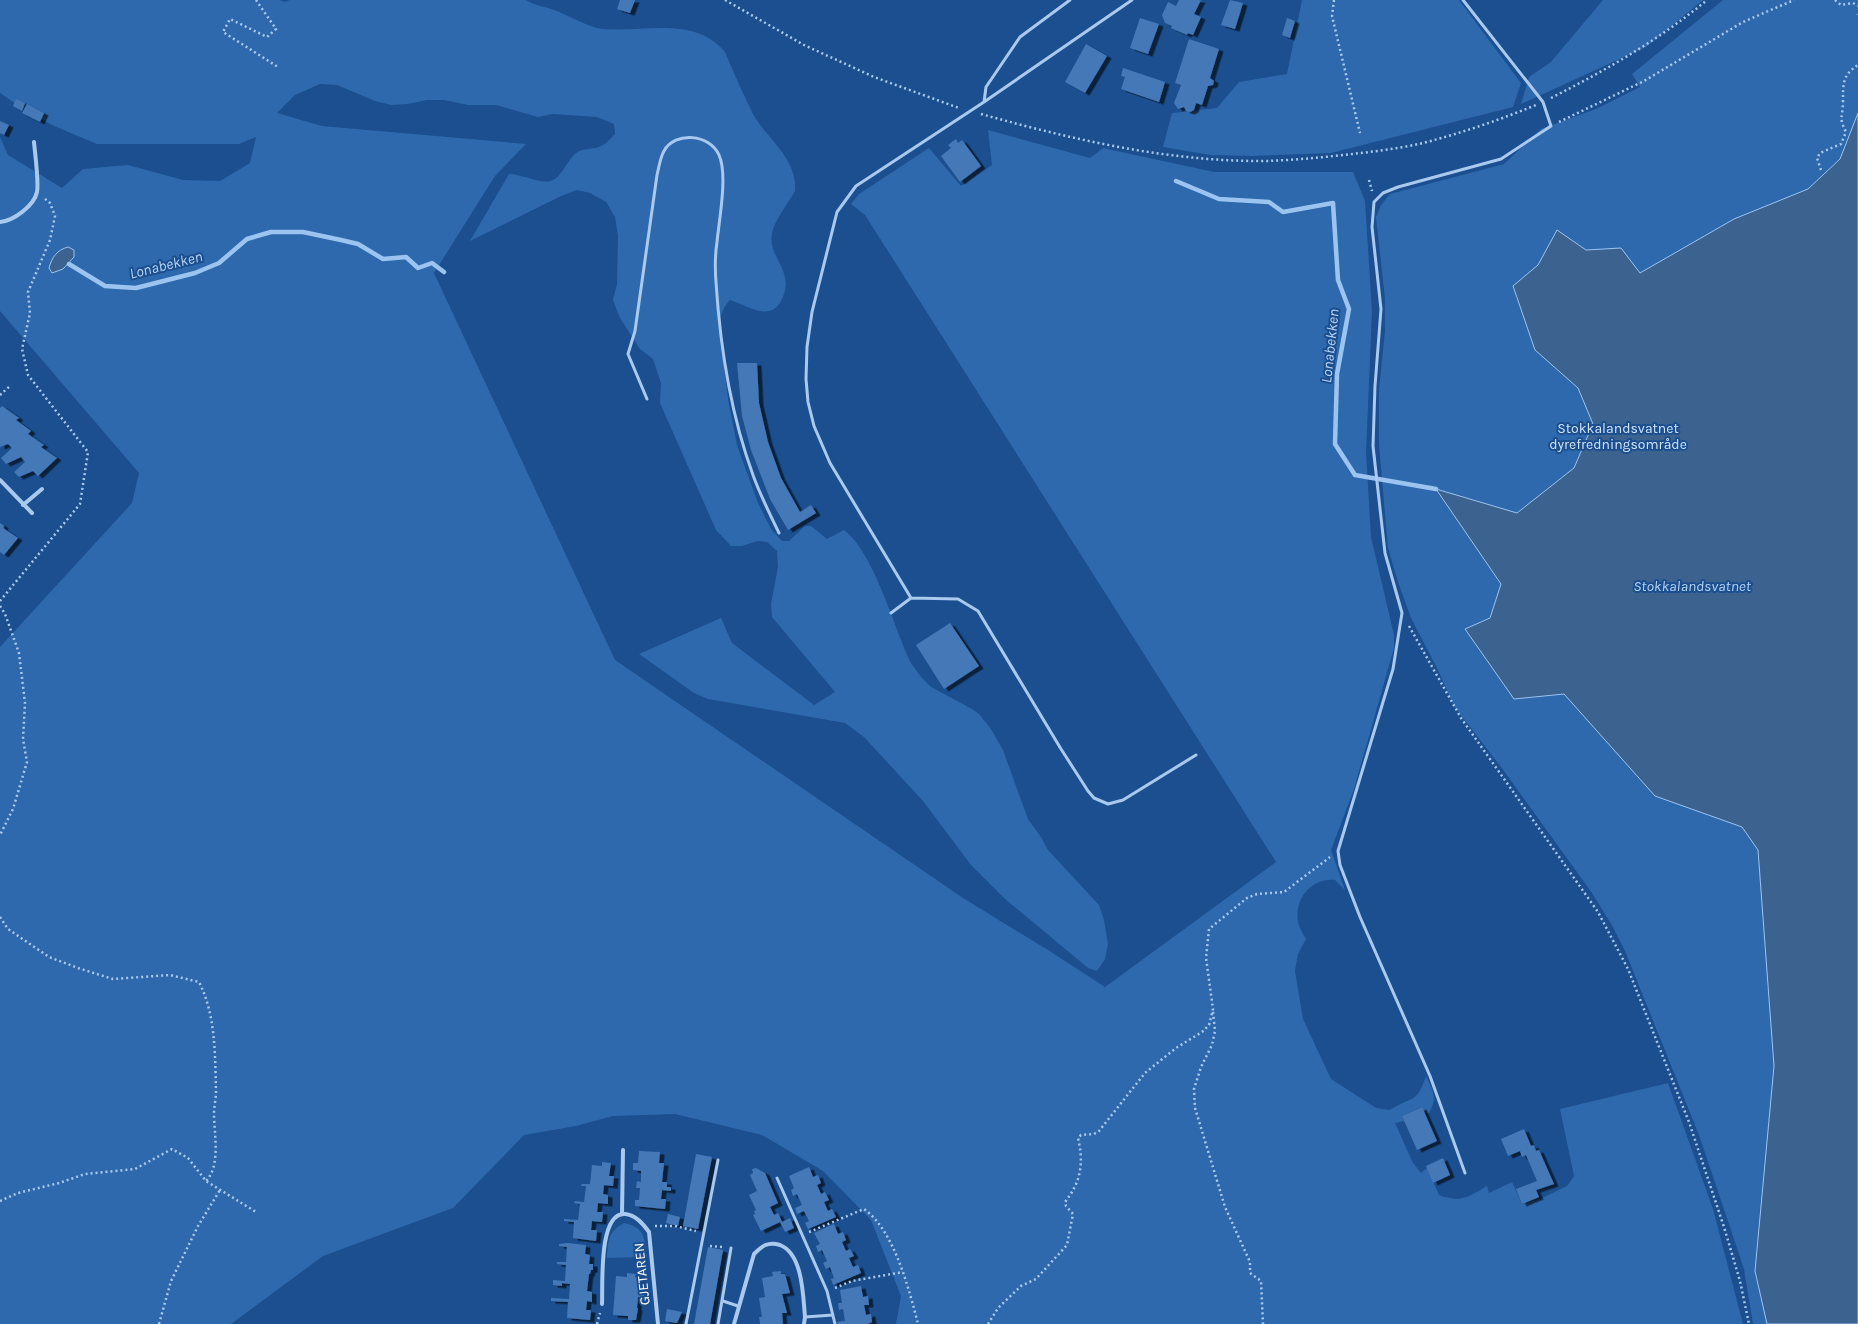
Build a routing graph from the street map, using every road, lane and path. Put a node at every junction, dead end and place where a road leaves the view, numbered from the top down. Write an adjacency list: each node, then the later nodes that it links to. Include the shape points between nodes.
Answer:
1 (256, 0): 12 (path, via 276,29 267,37 230,19 223,32)
2 (726, 0): 15 (path, via 804,45 867,74)
3 (1070, 0): 13 (lane, via 1020,37 986,87)
4 (1132, 0): 13 (lane)
5 (1334, 0): 17 (path, via 1332,16)
6 (1463, 0): 14 (lane)
7 (1707, 0): 14 (path, via 1666,32 1615,64)
8 (1794, 0): 16 (path, via 1743,22 1644,81)
9 (1835, 0): 10 (path, via 1841,5 1853,3)
10 (1858, 6)
11 (1858, 65): 19 (path, via 1850,70 1842,84 1843,104 1840,121 1846,132 1841,144 1820,153 1817,158)
12 (278, 67)
13 (984, 102): 15 (lane)
14 (1543, 102): 15 (path, via 1464,131 1403,147 1267,161 1157,153 1088,141); 16 (lane)
15 (969, 111): 30 (lane, via 856,186 837,212 812,312 807,347 808,402 820,442)
16 (1552, 126): 34 (lane, via 1501,159 1398,187 1383,193 1374,202 1372,227 1381,309 1373,446 1385,553)
17 (1360, 133)
18 (34, 142): 20 (street)
19 (1821, 170)
20 (37, 193): 21 (street, via 26,210 8,221); 31 (path, via 50,203 55,216 50,240 28,292 30,313 22,350 28,375 88,452 80,504)
21 (0, 222)
22 (10, 386): 23 (path)
23 (0, 395)
24 (647, 399): 29 (lane, via 628,354 635,331 657,175 664,151 677,139 693,138 709,143 719,155 721,163 722,192 716,282 724,346 741,437 754,476)
25 (0, 480): 27 (street)
26 (42, 489): 27 (street)
27 (23, 505): 28 (street)
28 (32, 513)
29 (779, 533)
30 (911, 598): 33 (lane); 35 (lane, via 958,599 978,611 1061,749 1094,798 1108,804 1123,800)
31 (0, 600)
32 (0, 606): 36 (path, via 6,614 19,653 25,703 23,739 27,762 13,809)
33 (891, 613)
34 (1402, 613): 37 (lane, via 1393,669); 70 (path, via 1461,718 1598,912 1628,969 1689,1122 1724,1227 1740,1281)
35 (1196, 755)
36 (0, 835)
37 (1338, 851): 39 (path, via 1284,892 1257,894 1246,898 1209,929 1206,958); 42 (lane, via 1340,865 1360,917 1430,1076)
38 (0, 917): 44 (path, via 8,929 49,957 92,973 113,979 170,974 199,982 204,991 215,1045 216,1137 211,1176)
39 (1213, 1009): 68 (path, via 1209,1025 1145,1073 1099,1131 1078,1138 1081,1149 1080,1177 1065,1202 1073,1214 1066,1245 1036,1279 1020,1286 998,1308); 69 (path, via 1216,1031 1194,1090 1195,1108 1225,1207 1250,1262 1250,1273 1260,1281)
40 (623, 1150): 48 (street)
41 (718, 1160): 50 (lane)
42 (1465, 1173)
43 (777, 1178): 51 (lane)
44 (206, 1181): 45 (path); 46 (path, via 188,1158 172,1149 135,1169 85,1174 59,1184 18,1193)
45 (220, 1190): 47 (path); 60 (path, via 198,1226 171,1281)
46 (0, 1201)
47 (256, 1212)
48 (622, 1214): 49 (street, GJETAREN, via 629,1214 641,1221); 56 (street, via 615,1217 609,1227 604,1246)
49 (646, 1228): 50 (path, via 659,1225); 61 (street, GJETAREN, via 651,1244)
50 (704, 1232): 62 (lane)
51 (802, 1235): 53 (path, via 864,1209 871,1214 888,1239); 54 (lane)
52 (731, 1248): 55 (lane)
53 (903, 1272): 54 (path, via 852,1281); 67 (path)
54 (827, 1291): 58 (lane)
55 (723, 1301): 57 (lane); 63 (lane)
56 (602, 1304)
57 (738, 1306): 59 (street, via 754,1254 762,1246 773,1243 785,1247 795,1259 800,1276); 64 (street)
58 (833, 1315): 59 (lane); 66 (lane)
59 (805, 1317): 65 (street)
60 (159, 1324)
61 (658, 1324)
62 (686, 1324)
63 (718, 1324)
64 (734, 1324)
65 (804, 1324)
66 (834, 1324)
67 (918, 1324)
68 (988, 1324)
69 (1263, 1324)
70 (1749, 1324)

